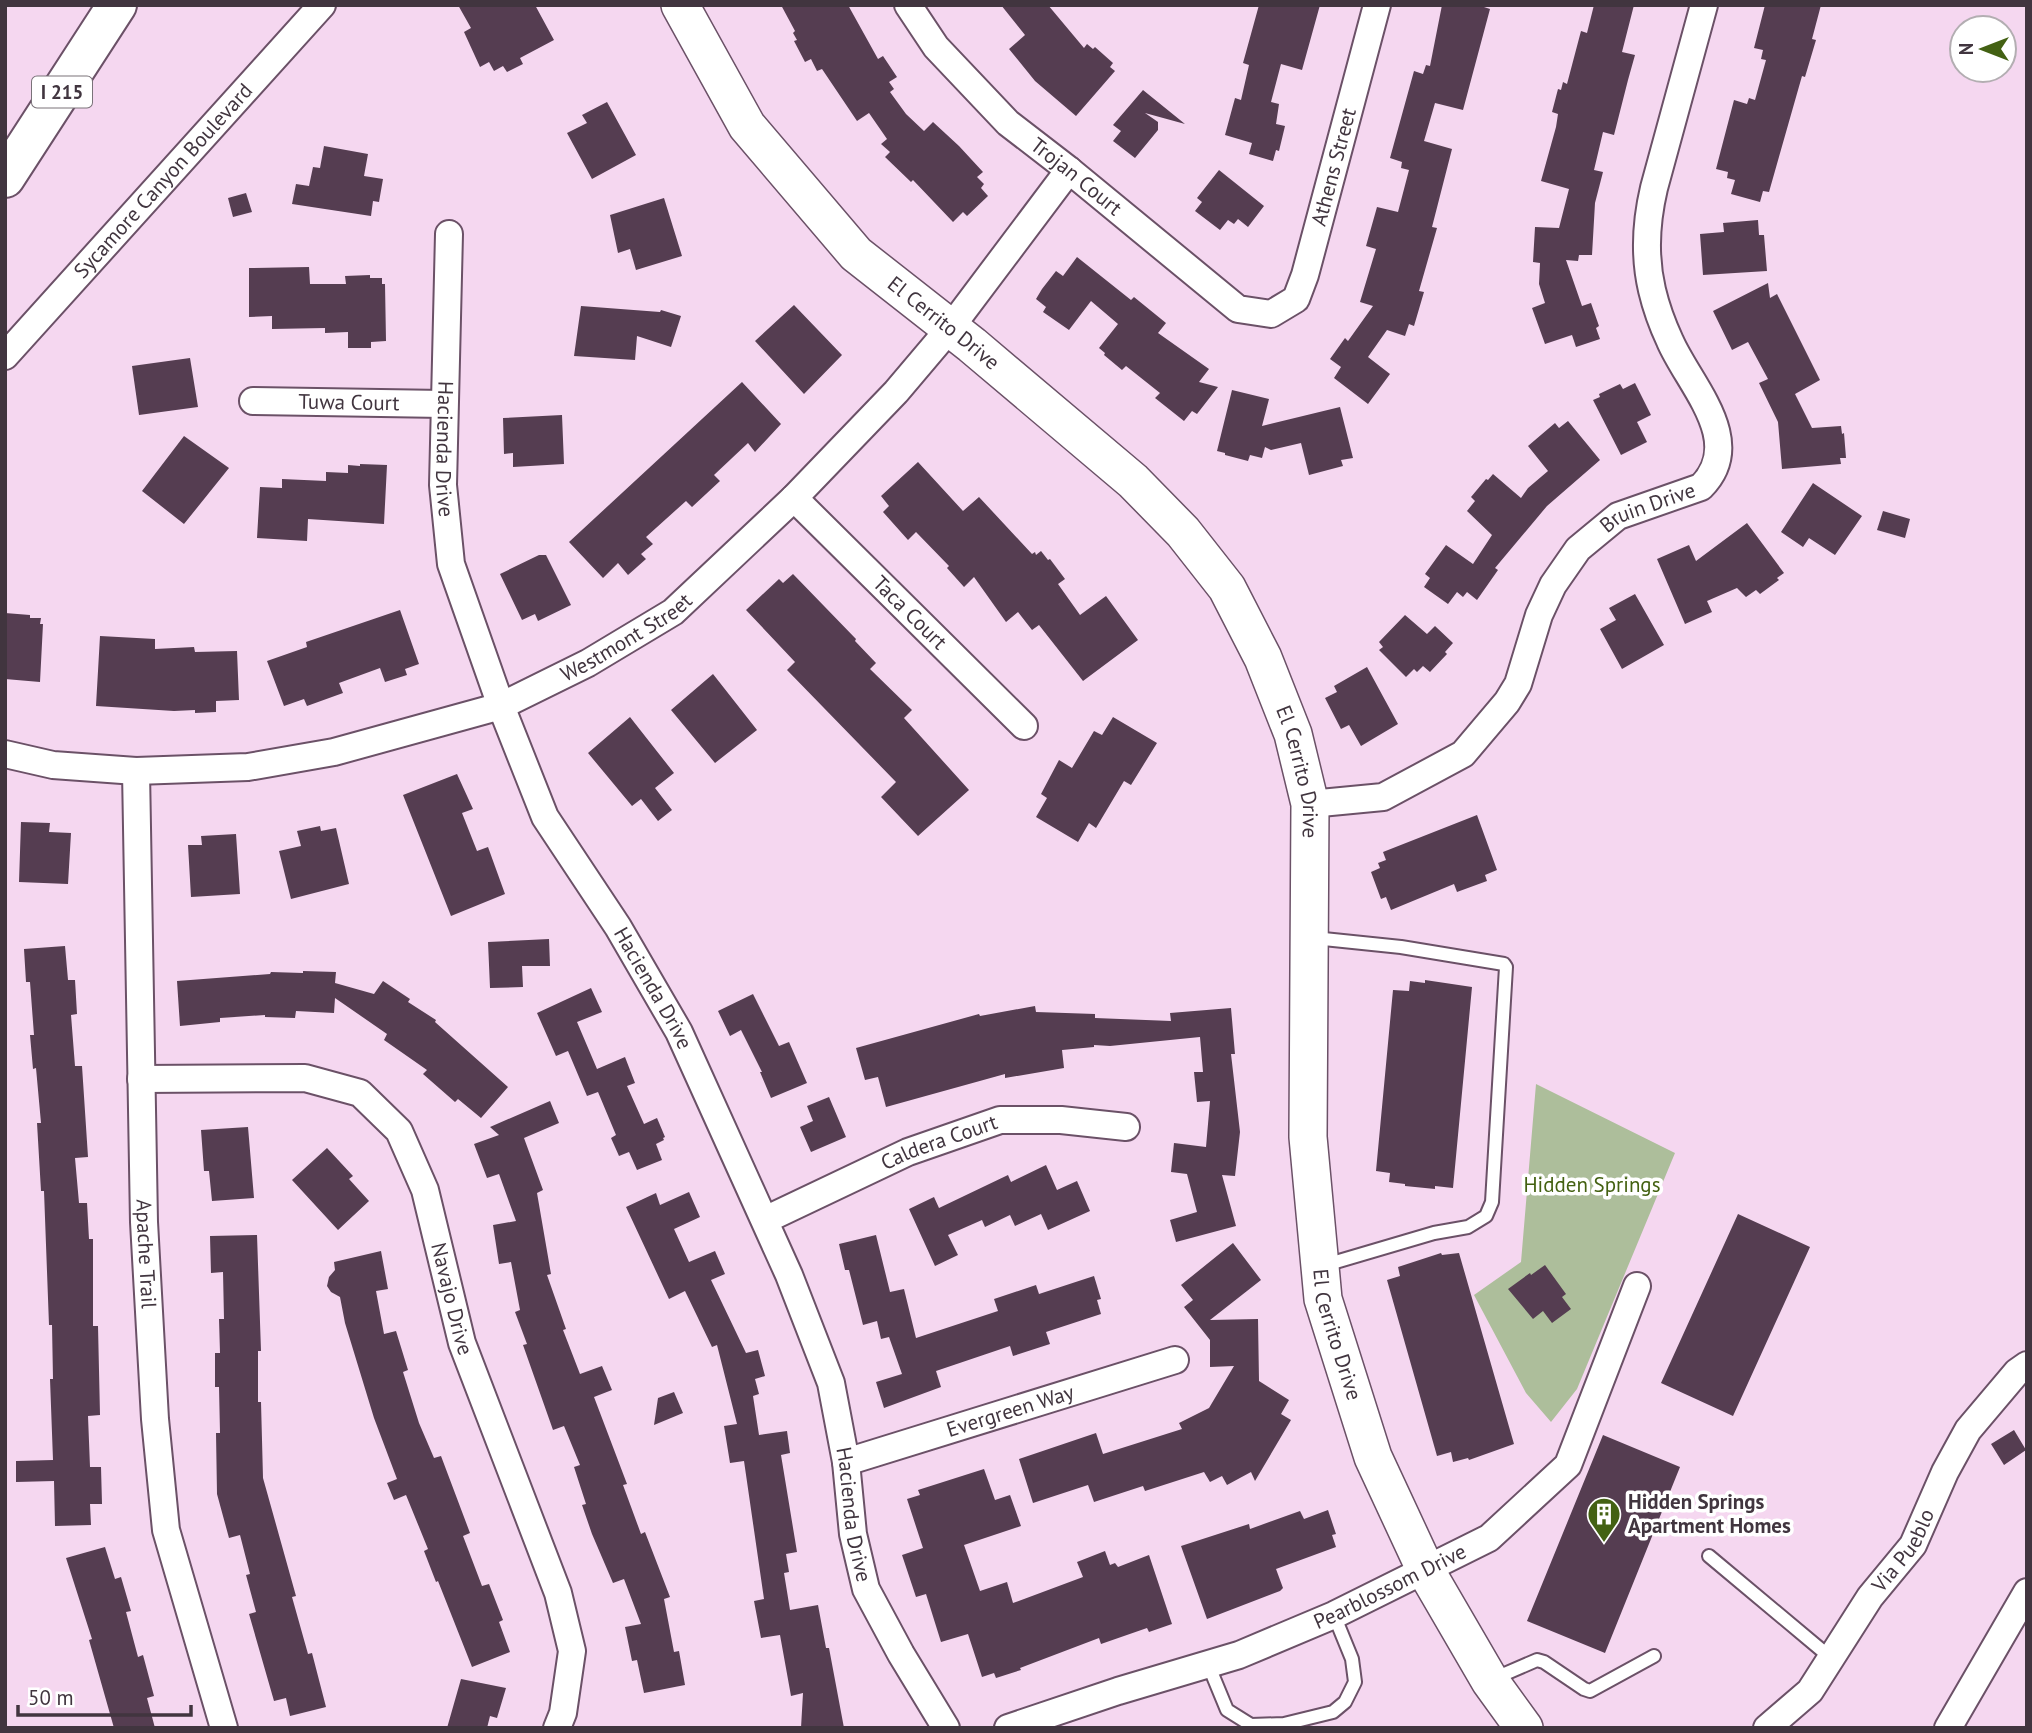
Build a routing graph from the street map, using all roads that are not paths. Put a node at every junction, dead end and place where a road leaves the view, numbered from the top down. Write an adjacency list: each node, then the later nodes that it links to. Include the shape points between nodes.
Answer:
1 (117, 5): 8 (highway, I 215)
2 (322, 5): 12 (street, Sycamore Canyon Boulevard)
3 (680, 5): 11 (street, El Cerrito Drive, via 747,126 799,189 856,254)
4 (908, 5): 7 (street, Trojan Court, via 936,47 1008,123)
5 (1377, 5): 10 (street, Athens Street, via 1305,275 1296,299)
6 (1704, 5): 20 (street, Bruin Drive, via 1648,213 1646,249 1652,290 1670,342 1718,435 1716,463 1709,479 1701,487 1618,516 1578,550 1539,615 1518,684 1463,754 1383,797)
7 (1069, 170): 10 (street, Trojan Court, via 1238,309); 11 (street, Westmont Street)
8 (5, 178)
9 (449, 234): 14 (street, Hacienda Drive)
10 (1271, 314)
11 (951, 327): 15 (street, Westmont Street); 20 (street, El Cerrito Drive, via 1133,481 1183,532 1227,588 1263,658 1293,734)
12 (5, 356)
13 (253, 401): 14 (street, Tuwa Court)
14 (444, 404): 16 (street, Hacienda Drive, via 443,485 451,564)
15 (794, 498): 16 (street, Westmont Street, via 673,612 588,663); 17 (street, Taca Court)
16 (501, 706): 19 (street, Westmont Street, via 334,752 261,765); 24 (street, Hacienda Drive, via 545,817 618,927 679,1032)
17 (1024, 726)
18 (5, 754): 19 (street, Westmont Street, via 53,765)
19 (136, 771): 22 (street, Apache Trail)
20 (1310, 804): 21 (street, El Cerrito Drive)
21 (1310, 937): 25 (street, El Cerrito Drive, via 1308,1137); 25 (lane, via 1401,947 1506,967 1492,1202 1486,1216 1468,1227)
22 (141, 1079): 39 (street, Apache Trail, via 144,1235 166,1530); 40 (street, Navajo Drive, via 305,1078 360,1093 399,1130 425,1190 462,1343 558,1593 572,1651)
23 (1126, 1127): 24 (street, Caldera Court, via 1000,1120 908,1152)
24 (765, 1220): 29 (street, Hacienda Drive, via 831,1383)
25 (1320, 1266): 31 (street, El Cerrito Drive, via 1324,1300 1373,1457)
26 (1637, 1286): 31 (street, Pearblossom Drive, via 1567,1465 1489,1538)
27 (1175, 1360): 29 (street, Evergreen Way)
28 (2027, 1365): 35 (street, Via Pueblo, via 1968,1430 1913,1545 1870,1597)
29 (846, 1462): 41 (street, Hacienda Drive, via 853,1534 866,1589)
30 (1709, 1556): 35 (lane)
31 (1426, 1571): 33 (street, Pearblossom Drive); 37 (street, El Cerrito Drive)
32 (2027, 1592): 45 (street)
33 (1334, 1615): 36 (street, Pearblossom Drive); 36 (lane, via 1352,1659 1354,1682 1345,1702 1333,1712 1284,1724 1251,1725 1227,1710)
34 (1654, 1656): 37 (lane, via 1590,1691 1537,1660)
35 (1831, 1658): 44 (street, Via Pueblo, via 1810,1691)
36 (1208, 1664): 38 (street, Pearblossom Drive, via 1118,1691)
37 (1490, 1681): 43 (street, El Cerrito Drive)
38 (1053, 1721): 42 (street, Pearblossom Drive)
39 (224, 1728)
40 (557, 1728)
41 (946, 1728)
42 (1008, 1728)
43 (1524, 1728)
44 (1767, 1728)
45 (1948, 1728)

